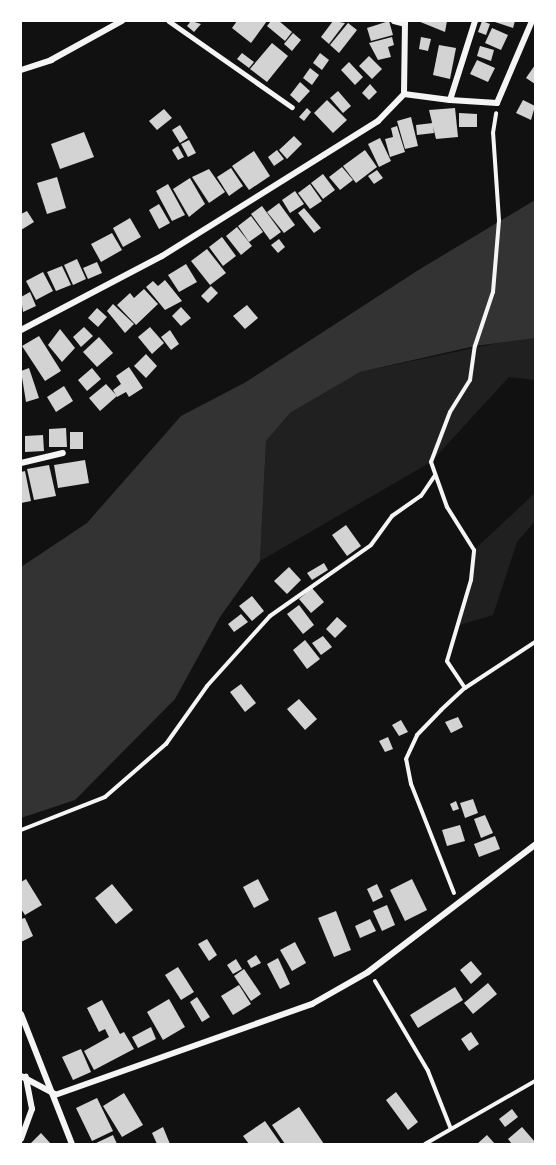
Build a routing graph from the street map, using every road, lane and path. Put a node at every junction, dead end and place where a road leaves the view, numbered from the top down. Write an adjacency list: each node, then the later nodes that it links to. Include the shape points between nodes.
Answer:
1 (122, 21): 7 (street, via 51,60)
2 (169, 21): 11 (lane)
3 (394, 21): 6 (street)
4 (475, 21): 9 (street)
5 (532, 21): 10 (street)
6 (405, 22): 8 (street)
7 (21, 70)
8 (405, 94): 9 (street); 12 (street, via 378,121 284,182 162,256)
9 (450, 100): 10 (street)
10 (497, 103): 15 (path, via 493,133 499,220 493,292 475,346 470,380 450,412 431,462)
11 (292, 107)
12 (21, 330)
13 (63, 453): 14 (street)
14 (21, 463)
15 (435, 474): 17 (path, via 447,507 474,550 471,580 447,660); 18 (path, via 421,496 392,516 371,545 270,616 207,686 166,744 105,797)
16 (535, 642): 17 (path)
17 (465, 688): 20 (path, via 417,735 406,759 411,784)
18 (21, 830)
19 (535, 845): 20 (street)
20 (458, 903): 21 (street)
21 (368, 972): 25 (street, via 312,1004); 26 (path, via 399,1016 428,1071)
22 (21, 1014): 25 (street)
23 (23, 1077): 25 (street); 27 (street, via 32,1109)
24 (535, 1081): 26 (path)
25 (55, 1095): 28 (street)
26 (451, 1129): 29 (path)
27 (21, 1139)
28 (72, 1144)
29 (425, 1144)

